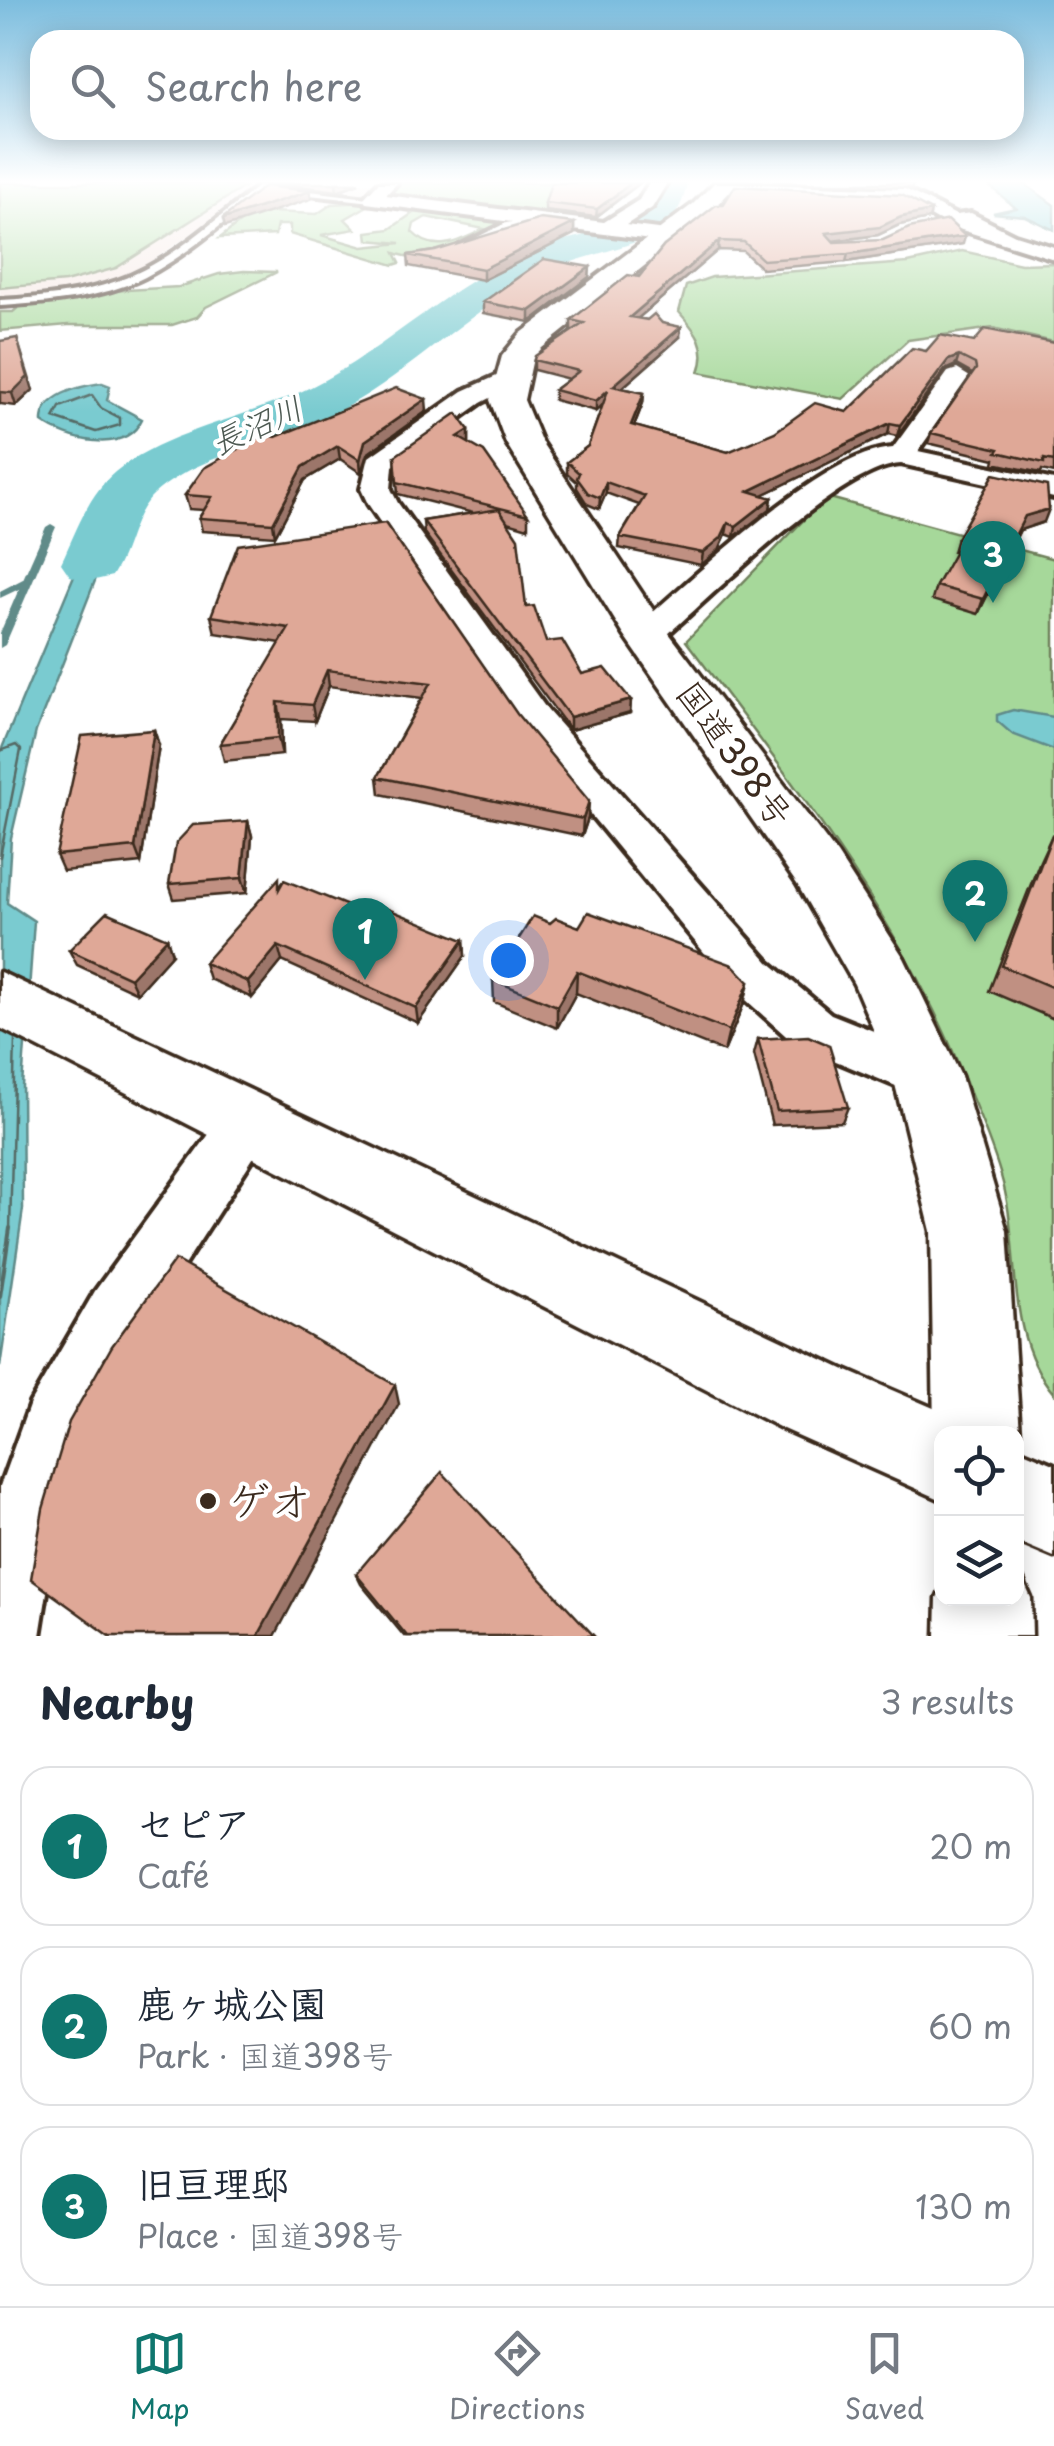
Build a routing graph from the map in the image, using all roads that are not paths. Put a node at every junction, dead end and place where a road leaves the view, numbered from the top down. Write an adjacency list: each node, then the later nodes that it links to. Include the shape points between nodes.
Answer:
1 (163, 259): 3 (lane, via 124,282)
2 (625, 259): 5 (main road, via 541,332 518,356)
3 (0, 303)
4 (957, 377): 6 (street)
5 (510, 378): 8 (main road, 国道398号, via 507,400 524,443); 10 (street, via 379,463 376,489 383,504 534,720 752,976 812,1029)
6 (901, 456): 7 (street); 8 (street, via 876,456 810,496)
7 (1054, 489)
8 (647, 635): 10 (main road, 国道398号, via 818,870 882,976)
9 (26, 1011): 11 (main road)
10 (926, 1076): 12 (main road, 国道398号, via 969,1232)
11 (250, 1121): 13 (main road); 17 (street, via 117,1313 53,1426 23,1523)
12 (978, 1426)
13 (934, 1452)
14 (1024, 1496): 15 (main road)
15 (1054, 1512)
16 (984, 1606): 18 (main road)
17 (3, 1636)
18 (984, 1636)

